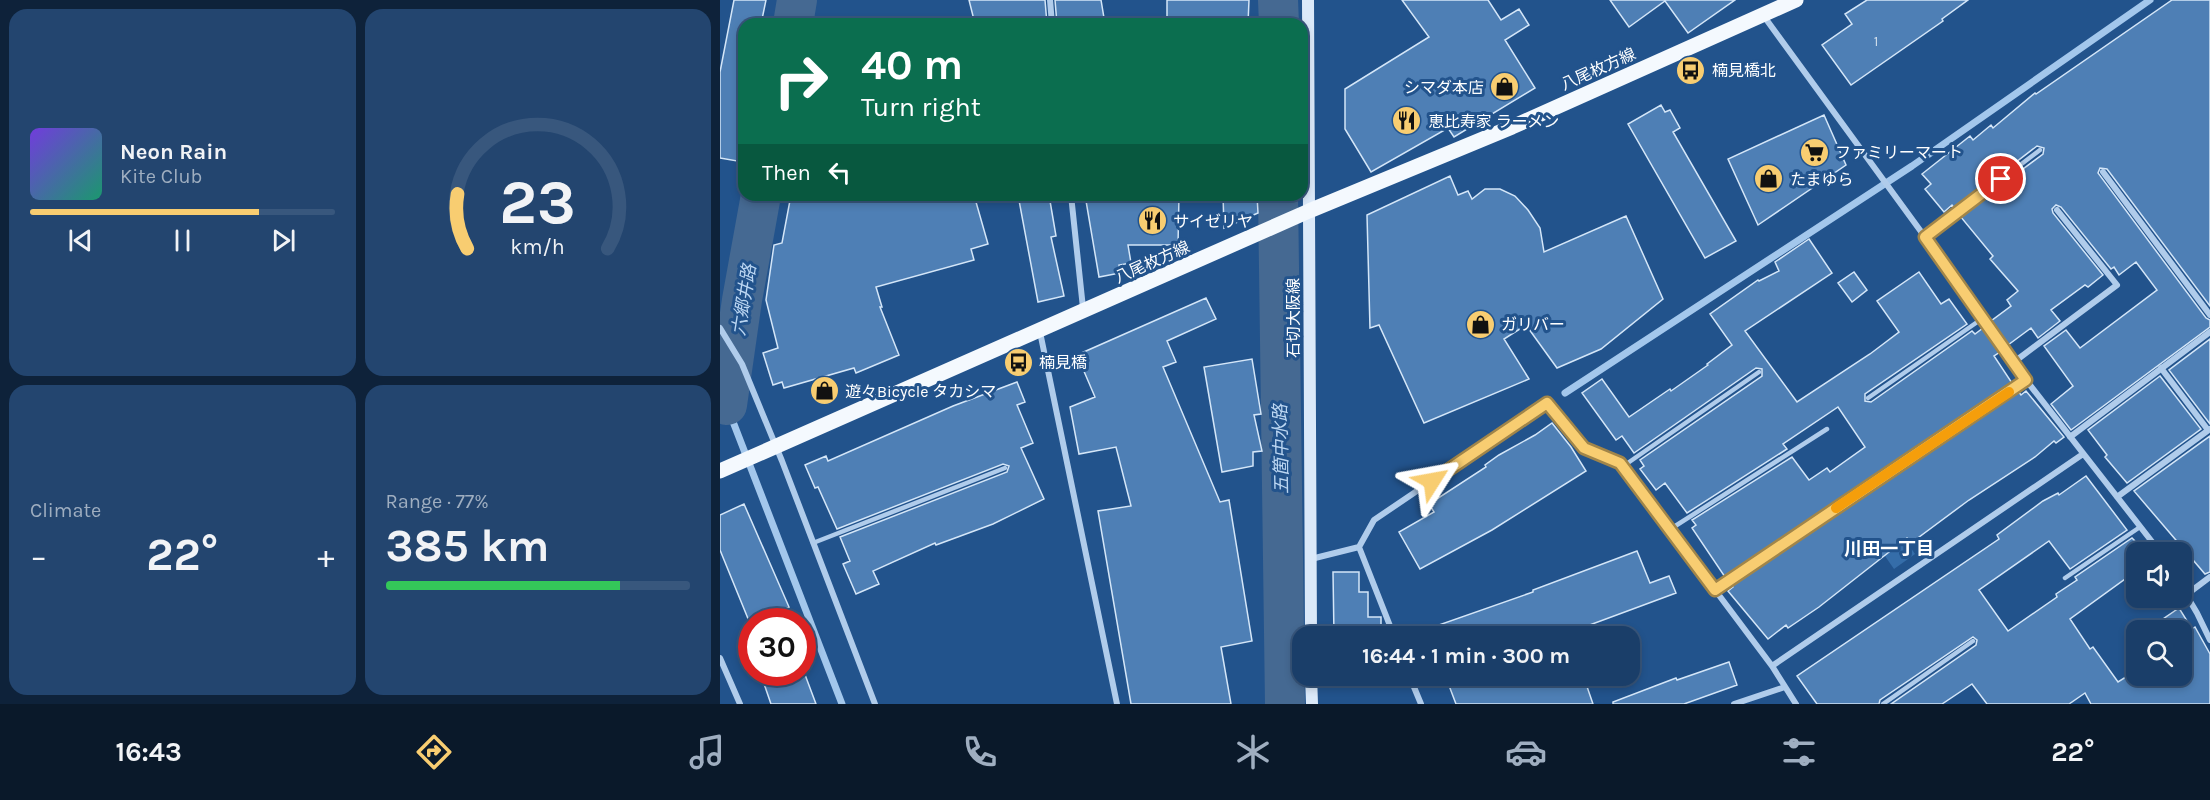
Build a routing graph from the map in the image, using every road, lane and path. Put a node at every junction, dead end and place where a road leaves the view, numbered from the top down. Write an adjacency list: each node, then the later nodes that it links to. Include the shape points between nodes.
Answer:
1 (1050, 0): 5 (street)
2 (1308, 0): 10 (main road, 石切大阪線)
3 (1796, 0): 4 (main road, 八尾枚方線)
4 (1763, 14): 10 (main road, 八尾枚方線, via 1512,127); 11 (street)
5 (1052, 18)
6 (2040, 150): 11 (lane)
7 (2103, 172): 13 (street)
8 (1072, 201): 12 (street)
9 (2057, 210): 18 (street, via 2117,285)
10 (1309, 211): 12 (main road, 八尾枚方線); 37 (main road, 石切大阪線)
11 (1925, 237): 14 (street)
12 (1084, 312): 16 (main road, 八尾枚方線)
13 (2210, 315)
14 (1983, 318): 18 (street); 22 (lane)
15 (720, 328): 26 (street, via 742,364)
16 (1040, 331): 26 (main road, 八尾枚方線); 54 (street)
17 (2210, 332): 19 (street)
18 (2014, 362): 21 (street)
19 (2161, 368): 24 (street); 25 (street)
20 (1759, 372): 28 (lane)
21 (2026, 380): 25 (street); 40 (street)
22 (1868, 398)
23 (1827, 429): 33 (lane)
24 (2209, 429): 31 (street)
25 (2070, 437): 27 (street)
26 (770, 449): 30 (main road, 八尾枚方線); 35 (street)
27 (2083, 454): 31 (street); 48 (street)
28 (1622, 466): 33 (street); 36 (street, via 1584,448 1547,403 1374,520)
29 (1005, 468): 35 (lane)
30 (720, 471)
31 (2117, 497): 32 (street)
32 (2140, 526): 34 (street); 39 (lane)
33 (1669, 530): 40 (street)
34 (2152, 542)
35 (813, 543): 53 (street)
36 (1359, 547): 37 (street); 44 (street)
37 (1310, 559): 43 (main road, 石切大阪線)
38 (2210, 577): 41 (street)
39 (2065, 578)
40 (1715, 590): 48 (street)
41 (2192, 590)
42 (2192, 606): 45 (street)
43 (1311, 626)
44 (1390, 626)
45 (2210, 640)
46 (1972, 641): 59 (lane)
47 (720, 658): 52 (street)
48 (1772, 666): 51 (street)
49 (1311, 686): 55 (main road)
50 (1413, 686): 56 (street)
51 (1785, 687): 57 (street); 58 (street)
52 (740, 704)
53 (875, 704)
54 (1117, 704)
55 (1312, 704)
56 (1420, 704)
57 (1734, 704)
58 (1796, 704)
59 (1883, 704)

